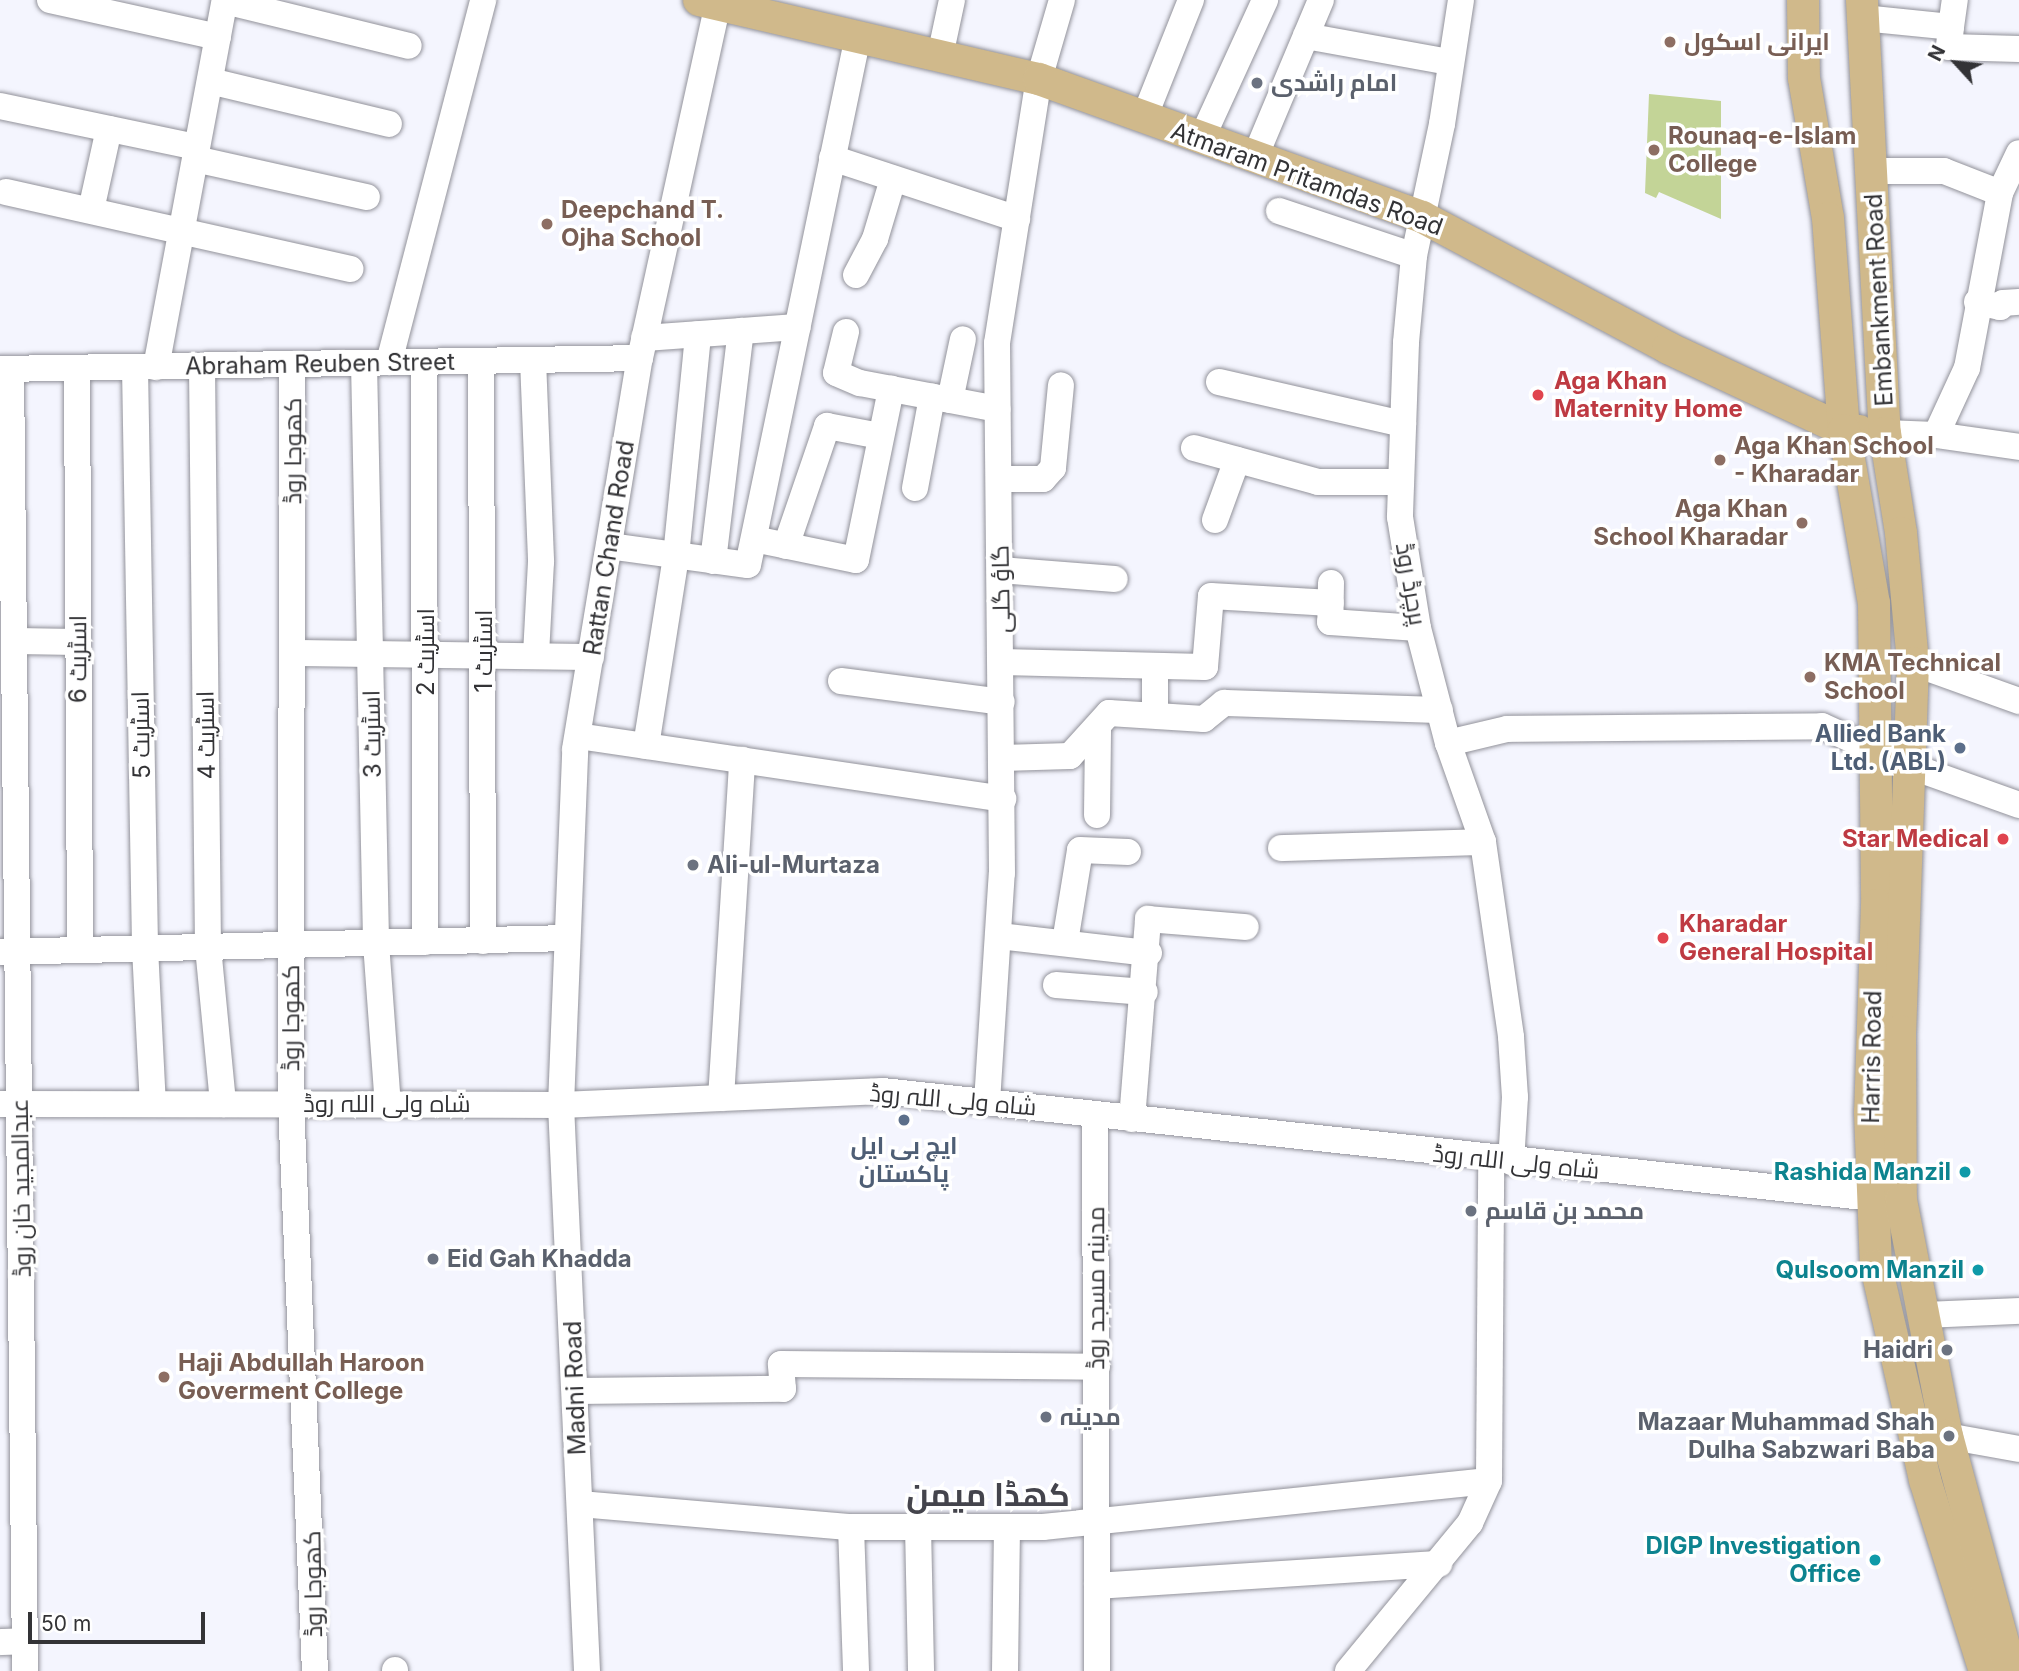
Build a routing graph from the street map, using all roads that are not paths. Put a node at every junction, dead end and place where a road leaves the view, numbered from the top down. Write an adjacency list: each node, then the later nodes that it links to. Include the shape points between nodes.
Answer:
1 (50, 0): 18 (street)
2 (483, 0): 58 (street, اسٹریٹ 3)
3 (951, 0): 21 (street)
4 (1062, 0): 23 (street, گاؤ گلی)
5 (1191, 0): 26 (street)
6 (1265, 0): 29 (street)
7 (1321, 0): 17 (street)
8 (1461, 0): 22 (street, پرچرڈ روڈ)
9 (1803, 0): 70 (main road, Embankment Road, via 1804,78 1828,218)
10 (1955, 0): 15 (street)
11 (225, 1): 18 (street, اسٹریٹ 5); 19 (street)
12 (712, 1): 14 (main road, Atmaram Pritamdas Road); 54 (street, Rattan Chand Road)
13 (1862, 9): 15 (street); 34 (main road, Embankment Road)
14 (787, 10): 16 (main road, Atmaram Pritamdas Road)
15 (1951, 27): 20 (street, via 1949,47)
16 (858, 36): 21 (main road, Atmaram Pritamdas Road); 33 (street)
17 (1306, 36): 22 (street); 32 (street)
18 (218, 37): 24 (street, اسٹریٹ 5)
19 (409, 46)
20 (2019, 49)
21 (940, 56): 23 (main road, Atmaram Pritamdas Road)
22 (1449, 62): 41 (street, پرچرڈ روڈ, via 1442,124)
23 (1039, 79): 26 (main road, Atmaram Pritamdas Road); 42 (street, گاؤ گلی)
24 (210, 81): 27 (street); 30 (street, اسٹریٹ 5)
25 (0, 106): 28 (street)
26 (1144, 118): 29 (main road, Atmaram Pritamdas Road)
27 (389, 124)
28 (109, 129): 30 (street); 39 (street)
29 (1201, 140): 32 (main road, Atmaram Pritamdas Road)
30 (196, 153): 37 (street); 43 (street, اسٹریٹ 5)
31 (2019, 153): 38 (street)
32 (1255, 157): 41 (main road, Atmaram Pritamdas Road)
33 (832, 158): 35 (street); 49 (street)
34 (1873, 171): 38 (street, via 1944,172); 71 (main road, Embankment Road)
35 (893, 178): 42 (street); 46 (street, via 875,239)
36 (6, 192): 39 (street)
37 (367, 197)
38 (2005, 209): 47 (street)
39 (91, 210): 43 (street)
40 (1279, 211): 44 (street)
41 (1422, 217): 44 (street, پرچرڈ روڈ); 70 (main road, Atmaram Pritamdas Road, via 1668,348)
42 (1017, 219): 68 (street, گاؤ گلی, via 997,343)
43 (181, 229): 45 (street); 61 (street, اسٹریٹ 5)
44 (1414, 256): 69 (street, پرچرڈ روڈ)
45 (350, 270)
46 (856, 275)
47 (1977, 302): 48 (street, via 2000,307); 72 (street, via 1967,368)
48 (2019, 302)
49 (798, 327): 50 (street, Abraham Reuben Street); 81 (street)
50 (741, 331): 52 (street, Abraham Reuben Street); 85 (street)
51 (846, 332): 66 (street, via 836,373)
52 (698, 334): 54 (street, Abraham Reuben Street); 84 (street)
53 (962, 338): 67 (street)
54 (642, 348): 55 (street, Abraham Reuben Street); 82 (street, Rattan Chand Road)
55 (533, 360): 56 (street, Abraham Reuben Street); 95 (street, via 541,562)
56 (481, 361): 57 (street, Abraham Reuben Street); 93 (street, اسٹریٹ 1)
57 (424, 362): 58 (street, Abraham Reuben Street); 94 (street, اسٹریٹ 2)
58 (377, 363): 59 (street, Abraham Reuben Street); 92 (street, اسٹریٹ 3)
59 (292, 364): 60 (street, Abraham Reuben Street); 91 (street, کھوجا روڈ)
60 (202, 366): 61 (street, Abraham Reuben Street); 127 (street, اسٹریٹ 4)
61 (146, 367): 62 (street, Abraham Reuben Street); 128 (street, اسٹریٹ 5)
62 (77, 368): 63 (street, Abraham Reuben Street); 89 (street, اسٹریٹ 6)
63 (5, 369): 90 (street, عبدالمجید خان روڈ)
64 (1219, 382): 69 (street)
65 (1062, 385): 77 (street, via 1053,468 1043,479)
66 (891, 388): 67 (street); 73 (street)
67 (941, 398): 68 (street); 79 (street)
68 (998, 409): 77 (street, گاؤ گلی)
69 (1403, 424): 78 (street, پرچرڈ روڈ)
70 (1844, 430): 71 (main road, Atmaram Pritamdas Road); 109 (main road, Harris Road, via 1874,603)
71 (1885, 433): 72 (street); 98 (main road, Harris Road, via 1901,533)
72 (1936, 435): 74 (street)
73 (880, 436): 83 (street, via 827,426); 83 (street, via 856,560)
74 (2019, 447)
75 (1194, 448): 76 (street)
76 (1237, 460): 78 (street, via 1318,482); 80 (street)
77 (999, 480): 86 (street, گاؤ گلی)
78 (1399, 482): 88 (street, پرچرڈ روڈ, via 1400,517)
79 (915, 488)
80 (1215, 520)
81 (754, 539): 83 (street); 85 (street, via 748,565)
82 (609, 546): 84 (street); 96 (street, Rattan Chand Road)
83 (786, 546)
84 (676, 556): 85 (street); 108 (street)
85 (713, 561)
86 (1000, 570): 87 (street); 97 (street, گاؤ گلی)
87 (1115, 579)
88 (1418, 628): 99 (street, via 1330,622 1331,593 1211,596 1205,667); 103 (street, پرچرڈ روڈ)
89 (78, 642): 90 (street); 129 (street, اسٹریٹ 6)
90 (10, 652): 130 (street, عبدالمجید خان روڈ)
91 (294, 653): 92 (street); 126 (street, کھوجا روڈ)
92 (370, 654): 94 (street); 125 (street, اسٹریٹ 3)
93 (484, 654): 94 (street); 95 (street); 122 (street, اسٹریٹ 1)
94 (426, 655): 123 (street, اسٹریٹ 2)
95 (536, 655): 96 (street)
96 (591, 657): 106 (street, Rattan Chand Road)
97 (1002, 662): 99 (street); 102 (street, گاؤ گلی)
98 (1913, 663): 101 (street); 112 (main road, Harris Road)
99 (1155, 666): 104 (street)
100 (841, 681): 102 (street)
101 (2019, 701)
102 (1002, 702): 110 (street, گاؤ گلی)
103 (1440, 710): 104 (street, via 1224,703 1204,719); 107 (street, پرچرڈ روڈ)
104 (1154, 714): 105 (street, via 1110,713)
105 (1098, 727): 110 (street, via 1070,757); 115 (street)
106 (578, 736): 108 (street); 121 (street, Rattan Chand Road)
107 (1448, 743): 109 (street, via 1507,729 1822,726); 116 (street, پرچرڈ روڈ)
108 (646, 746): 111 (street)
109 (1878, 750): 112 (street); 145 (main road, Harris Road)
110 (1002, 758): 113 (street, گاؤ گلی)
111 (742, 760): 113 (street); 134 (street)
112 (1910, 766): 114 (street); 145 (main road, Harris Road, via 1900,1031)
113 (1003, 799): 120 (street, گاؤ گلی)
114 (2019, 805)
115 (1097, 814)
116 (1483, 842): 117 (street); 144 (street, پرچرڈ روڈ, via 1511,1037)
117 (1281, 848)
118 (1128, 852): 124 (street, via 1080,850)
119 (1246, 927): 131 (street, via 1148,919)
120 (999, 936): 124 (street); 135 (street, گاؤ گلی)
121 (567, 938): 122 (street); 141 (street, Rattan Chand Road)
122 (483, 941): 123 (street)
123 (425, 942): 125 (street)
124 (1065, 942): 131 (street)
125 (376, 943): 126 (street); 140 (street, اسٹریٹ 3)
126 (292, 945): 127 (street); 139 (street, کھوجا روڈ)
127 (208, 947): 128 (street); 138 (street, اسٹریٹ 4)
128 (145, 948): 129 (street); 137 (street, اسٹریٹ 5)
129 (80, 950): 130 (street)
130 (9, 952): 136 (street, عبدالمجید خان روڈ)
131 (1149, 953): 133 (street)
132 (1056, 985): 133 (street)
133 (1145, 992): 143 (street)
134 (721, 1098): 135 (street, شاہ ولی اللہ روڈ, via 883,1091); 141 (street, شاہ ولی اللہ روڈ)
135 (987, 1102): 142 (street, شاہ ولی اللہ روڈ)
136 (10, 1104): 137 (street, شاہ ولی اللہ روڈ); 148 (street, عبدالمجید خان روڈ)
137 (153, 1104): 138 (street, شاہ ولی اللہ روڈ)
138 (223, 1104): 139 (street, شاہ ولی اللہ روڈ)
139 (291, 1104): 140 (street, شاہ ولی اللہ روڈ); 165 (street, کھوجا روڈ)
140 (388, 1105): 141 (street, شاہ ولی اللہ روڈ)
141 (561, 1105): 150 (street, Madni Road)
142 (1094, 1115): 143 (street, شاہ ولی اللہ روڈ); 149 (street, مدینہ مسجد روڈ)
143 (1132, 1119): 144 (street, شاہ ولی اللہ روڈ)
144 (1501, 1161): 145 (street, شاہ ولی اللہ روڈ); 153 (street, پرچرڈ روڈ)
145 (1886, 1200): 147 (main road, Harris Road); 172 (main road, Harris Road, via 1876,1266 1903,1398)
146 (2019, 1311): 147 (street)
147 (1926, 1315): 151 (main road, Harris Road)
148 (11, 1335): 154 (street, عبدالمجید خان روڈ)
149 (1097, 1367): 150 (street, via 781,1364 783,1388); 156 (street, مدینہ مسجد روڈ)
150 (576, 1391): 155 (street, Madni Road)
151 (1947, 1436): 152 (street); 173 (main road, Harris Road)
152 (2019, 1449)
153 (1489, 1481): 156 (street); 160 (street, via 1470,1523)
154 (12, 1485): 162 (street, عبدالمجید خان روڈ)
155 (580, 1504): 158 (street); 166 (street, Madni Road)
156 (1097, 1523): 159 (street); 161 (street, مدینہ مسجد روڈ)
157 (918, 1526): 158 (street); 159 (street); 168 (street)
158 (850, 1527): 167 (street)
159 (1007, 1527): 169 (street)
160 (1439, 1564): 161 (street); 171 (street)
161 (1097, 1586): 170 (street, مدینہ مسجد روڈ)
162 (12, 1642): 164 (street, عبدالمجید خان روڈ)
163 (2019, 1658): 173 (street)
164 (25, 1671)
165 (315, 1671)
166 (587, 1671)
167 (856, 1671)
168 (921, 1671)
169 (1005, 1671)
170 (1097, 1671)
171 (1348, 1671)
172 (1985, 1671)
173 (2013, 1671)

